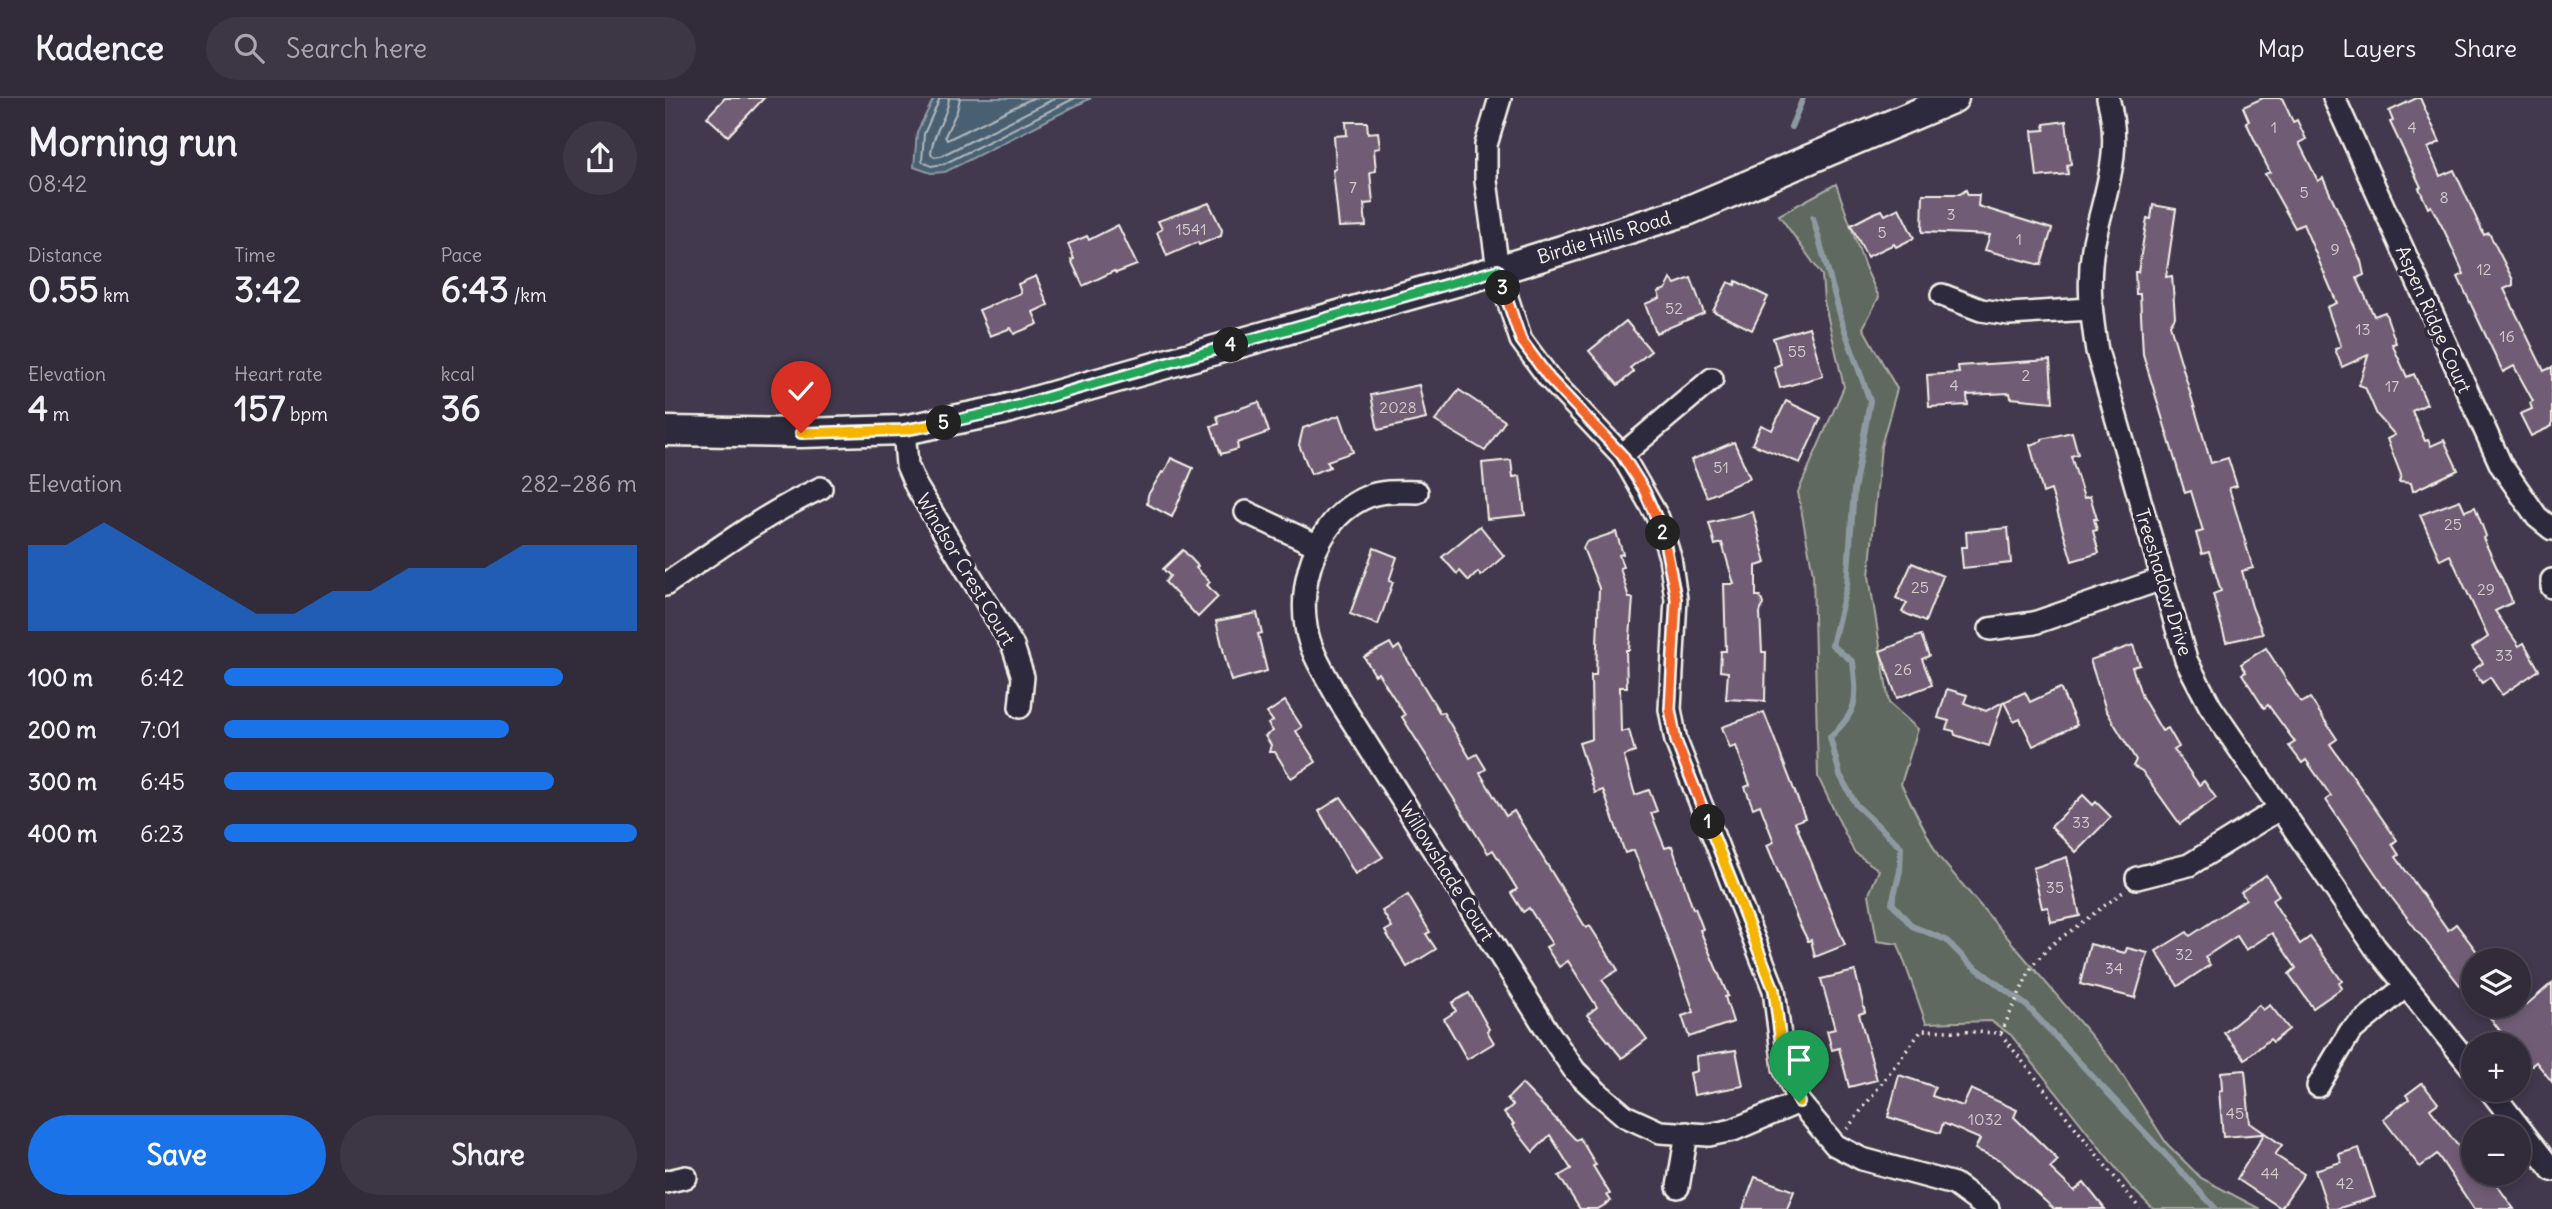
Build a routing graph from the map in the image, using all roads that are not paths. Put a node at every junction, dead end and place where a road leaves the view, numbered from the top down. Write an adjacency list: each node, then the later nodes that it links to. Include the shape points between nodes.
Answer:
1 (1500, 98): 5 (street, via 1486,145)
2 (1954, 98): 5 (main road, Birdie Hills Road, via 1687,211)
3 (2108, 98): 7 (street, Treeshadow Drive, via 2114,162 2094,243)
4 (2334, 98): 15 (street, Aspen Ridge Court, via 2501,465 2537,517)
5 (1498, 270): 9 (main road, Birdie Hills Road, via 1003,410); 11 (street, via 1521,340 1549,378)
6 (1942, 295): 7 (street, via 1980,310 2009,314)
7 (2090, 309): 17 (street, Treeshadow Drive, via 2097,351)
8 (1711, 379): 11 (street)
9 (904, 430): 10 (main road, Birdie Hills Road); 22 (street, Windsor Crest Court, via 907,465 916,486 1013,646 1023,677)
10 (665, 431)
11 (1622, 455): 28 (street, via 1658,518 1669,557 1676,599 1670,709 1676,741 1774,990 1784,1068)
12 (821, 488): 19 (street, via 737,535)
13 (1417, 492): 16 (street, Willowshade Court, via 1370,495 1347,508)
14 (1246, 512): 16 (street)
15 (2552, 529)
16 (1317, 545): 30 (street, Willowshade Court, via 1305,589 1306,627 1317,660 1339,700 1575,1071 1625,1116 1660,1132)
17 (2162, 579): 21 (street, via 2034,623); 23 (street, Treeshadow Drive, via 2186,660 2210,706)
18 (2552, 580): 20 (street)
19 (665, 585)
20 (2552, 587)
21 (1990, 629)
22 (1020, 707)
23 (2279, 809): 24 (street, via 2189,865); 25 (street, Treeshadow Drive)
24 (2137, 878)
25 (2406, 986): 26 (street, Treeshadow Drive); 27 (street, via 2350,1032)
26 (2461, 1054)
27 (2318, 1086)
28 (1799, 1102): 30 (street, Willowshade Court, via 1733,1130); 35 (street, via 1835,1145 1862,1159 1954,1184)
29 (2499, 1102): 31 (street)
30 (1687, 1133): 34 (street)
31 (2552, 1170)
32 (686, 1177): 33 (street)
33 (665, 1182)
34 (1678, 1188)
35 (1988, 1209)

